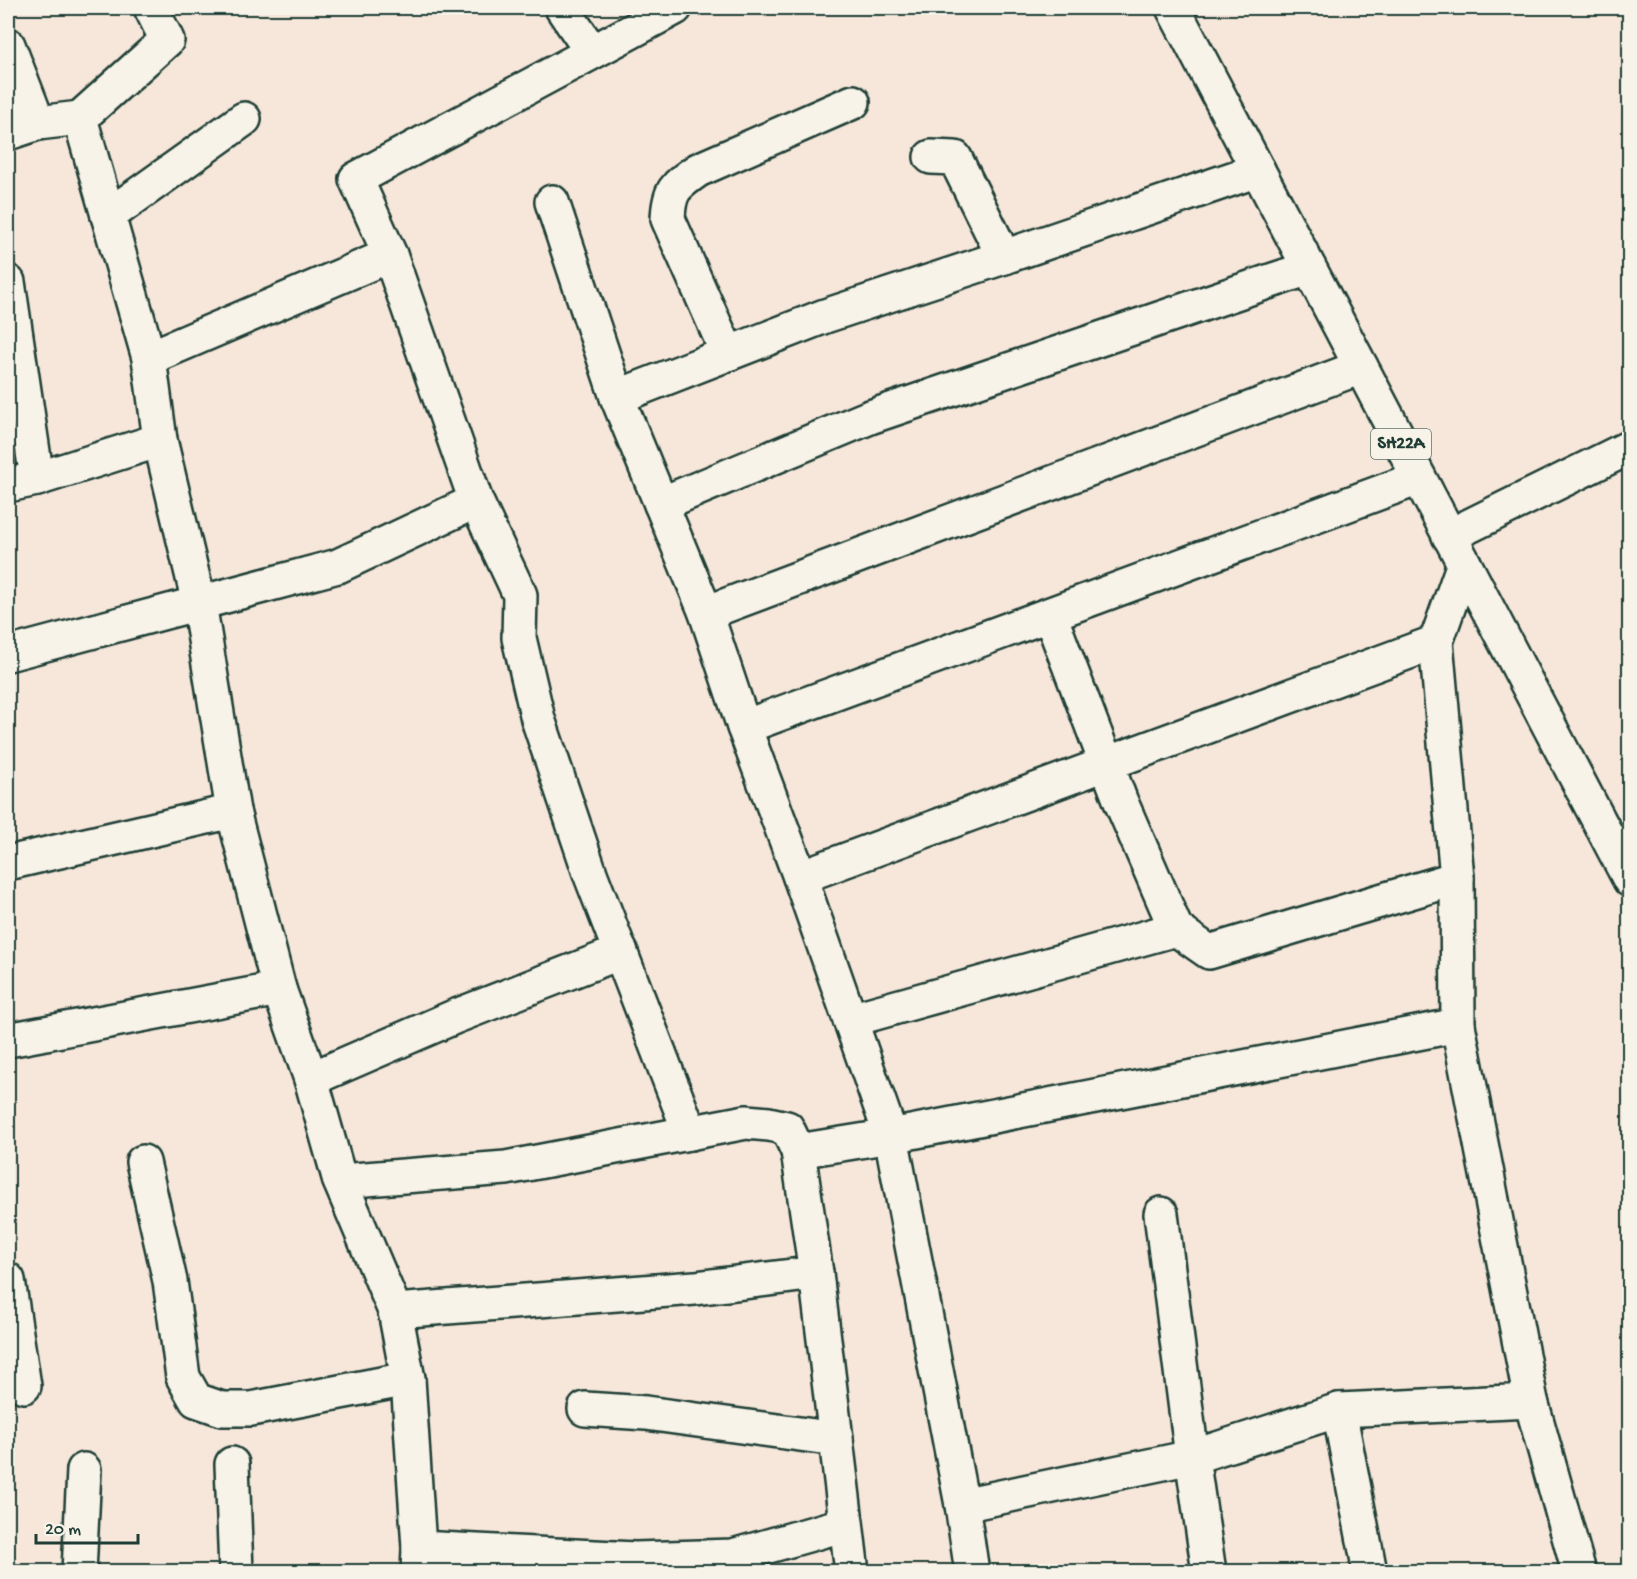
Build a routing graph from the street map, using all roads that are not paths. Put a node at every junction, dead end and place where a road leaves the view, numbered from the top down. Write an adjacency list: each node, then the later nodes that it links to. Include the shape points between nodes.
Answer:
1 (152, 8): 8 (street, via 167,40)
2 (562, 8): 6 (street)
3 (675, 8): 6 (street)
4 (1173, 8): 13 (street, SH22A)
5 (8, 45): 10 (street)
6 (592, 52): 16 (street, via 356,179)
7 (853, 102): 20 (street, via 698,170 677,184 668,200 668,219)
8 (80, 118): 10 (street); 15 (street)
9 (244, 119): 15 (street)
10 (38, 123): 11 (street)
11 (8, 133)
12 (931, 157): 17 (street, via 955,158)
13 (1258, 170): 17 (street); 18 (street, SH22A)
14 (552, 202): 23 (street)
15 (108, 216): 21 (street)
16 (390, 255): 21 (street); 28 (street)
17 (1004, 257): 20 (street, via 825,316)
18 (1309, 268): 22 (street, SH22A); 29 (street, via 870,417)
19 (8, 282): 27 (street)
20 (728, 354): 23 (street)
21 (149, 358): 24 (street)
22 (1361, 367): 26 (street, SH22A); 32 (street)
23 (616, 397): 29 (street)
24 (160, 440): 27 (street); 31 (street)
25 (1629, 447): 30 (street)
26 (1419, 478): 30 (street, SH22A); 33 (street)
27 (22, 482)
28 (476, 501): 31 (street, via 338,566); 44 (street, via 520,595 519,638 538,718)
29 (661, 504): 32 (street)
30 (1456, 549): 34 (street); 42 (street, SH22A)
31 (199, 603): 35 (street); 38 (street)
32 (706, 613): 36 (street)
33 (1050, 615): 36 (street); 37 (street)
34 (1436, 642): 37 (street); 41 (street)
35 (8, 654)
36 (744, 727): 40 (street)
37 (1106, 764): 40 (street); 43 (street)
38 (233, 811): 39 (street); 45 (street)
39 (8, 863)
40 (800, 877): 46 (street)
41 (1457, 878): 43 (street, via 1209,952); 47 (street)
42 (1629, 880)
43 (1176, 929): 46 (street)
44 (621, 952): 49 (street, via 454,1017); 50 (street)
45 (279, 989): 48 (street); 49 (street)
46 (850, 1020): 51 (street)
47 (1458, 1025): 51 (street); 61 (street)
48 (8, 1040)
49 (311, 1079): 54 (street)
50 (690, 1133): 52 (street, via 746,1122 769,1124 787,1128); 54 (street, via 506,1168)
51 (891, 1136): 52 (street); 68 (street)
52 (798, 1151): 56 (street)
53 (143, 1162): 59 (street, via 170,1281 183,1377 196,1400 222,1409 251,1409)
54 (340, 1181): 58 (street)
55 (1161, 1214): 65 (street)
56 (816, 1273): 58 (street, via 696,1288); 64 (street)
57 (8, 1280): 60 (street)
58 (395, 1311): 59 (street)
59 (408, 1379): 70 (street)
60 (24, 1386)
61 (1531, 1401): 63 (street); 77 (street)
62 (585, 1409): 64 (street, via 646,1413)
63 (1339, 1410): 65 (street); 76 (street)
64 (836, 1439): 69 (street)
65 (1192, 1457): 68 (street); 75 (street)
66 (232, 1464): 72 (street)
67 (84, 1470): 71 (street)
68 (962, 1505): 74 (street)
69 (846, 1524): 70 (street, via 733,1556); 73 (street)
70 (418, 1560)
71 (79, 1572)
72 (236, 1572)
73 (852, 1572)
74 (972, 1572)
75 (1209, 1572)
76 (1370, 1572)
77 (1579, 1572)

